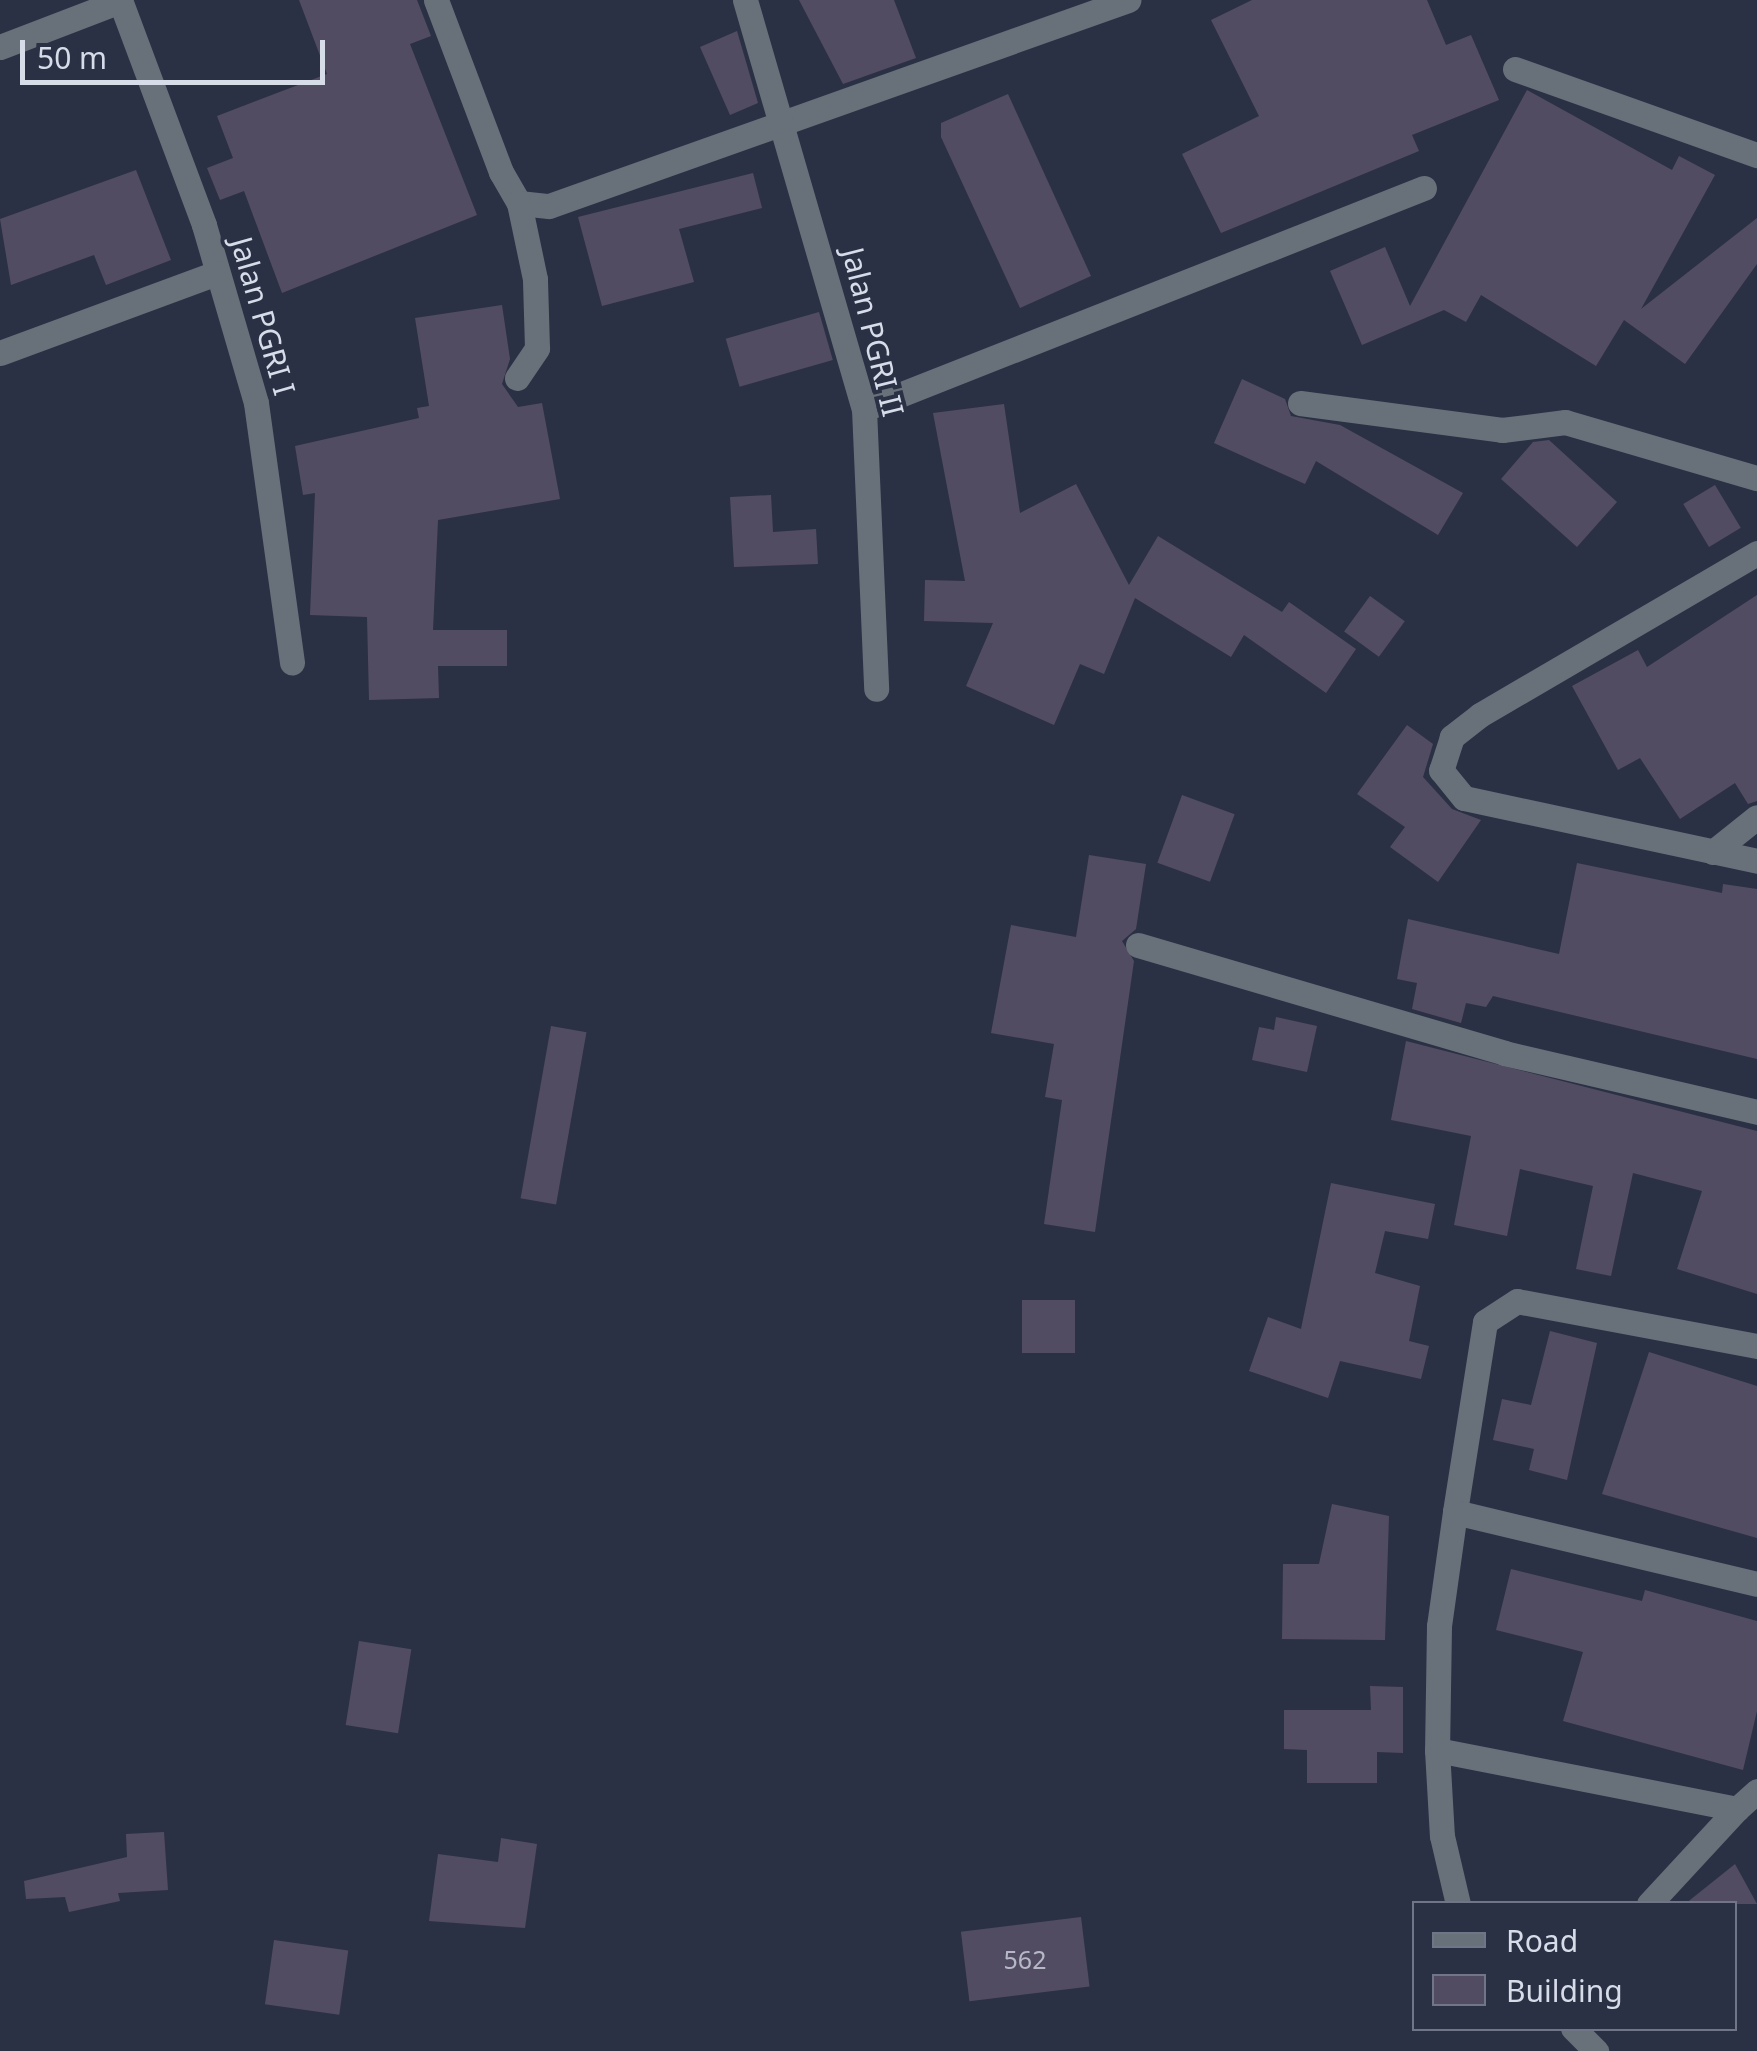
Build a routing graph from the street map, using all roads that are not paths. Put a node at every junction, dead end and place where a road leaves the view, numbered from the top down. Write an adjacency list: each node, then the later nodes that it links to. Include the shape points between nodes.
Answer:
1 (120, 0): 5 (street); 11 (street, Jalan PGRI I)
2 (436, 0): 10 (street)
3 (745, 0): 7 (street, Jalan PGRI II)
4 (1128, 0): 7 (street)
5 (0, 47)
6 (1515, 69): 8 (street)
7 (785, 123): 10 (street, via 549,206); 15 (street, Jalan PGRI II)
8 (1757, 156)
9 (1424, 188): 15 (street)
10 (518, 203): 13 (street, via 536,279 537,348)
11 (216, 273): 12 (street); 18 (street, Jalan PGRI I, via 256,403)
12 (0, 352)
13 (517, 378)
14 (1300, 403): 16 (street, via 1502,430 1565,422)
15 (864, 408): 19 (street, Jalan PGRI II)
16 (1757, 478)
17 (1757, 553): 21 (street, via 1480,715 1452,737 1442,770 1464,798)
18 (292, 663)
19 (876, 689)
20 (1757, 817): 21 (street)
21 (1713, 852): 22 (street)
22 (1757, 862)
23 (1138, 944): 24 (street, via 1504,1054)
24 (1757, 1112)
25 (1757, 1346): 26 (street, via 1517,1301 1485,1322)
26 (1455, 1512): 27 (street); 28 (street, via 1439,1626)
27 (1757, 1584)
28 (1437, 1750): 30 (street); 31 (street, via 1442,1836)
29 (1757, 1791): 30 (street)
30 (1737, 1809): 32 (street)
31 (1457, 1901)
32 (1652, 1901)
33 (1576, 2031): 34 (street)
34 (1596, 2051)

